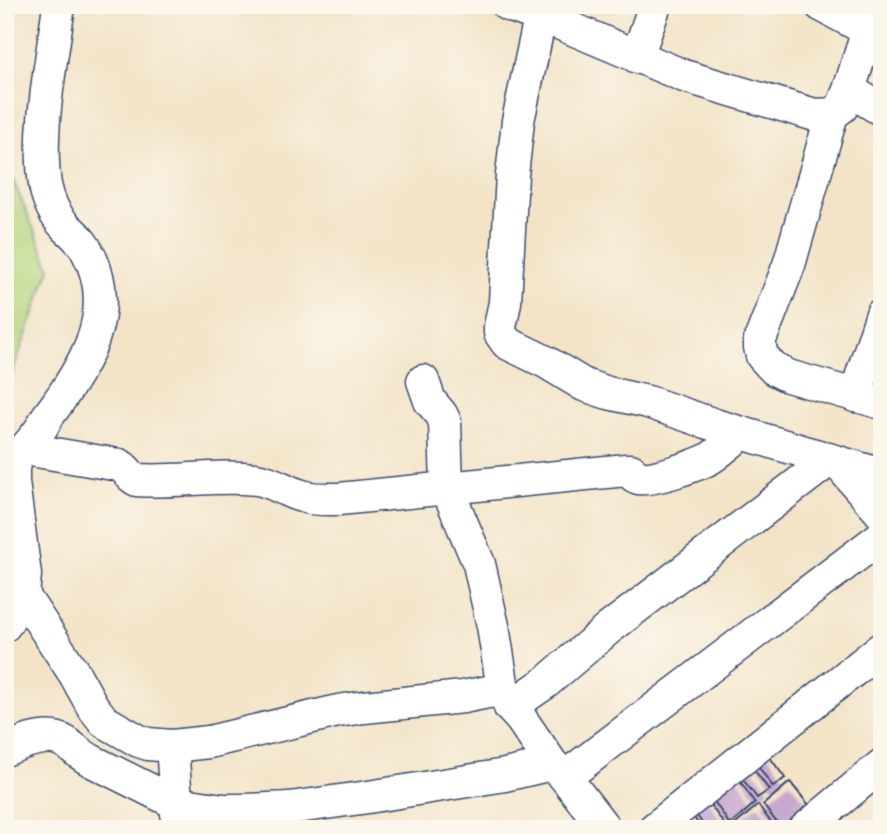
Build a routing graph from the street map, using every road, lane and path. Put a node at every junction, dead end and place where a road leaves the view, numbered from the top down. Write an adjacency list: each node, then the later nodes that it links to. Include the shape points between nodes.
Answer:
1 (59, 5): 14 (street, via 43,170 53,210 87,250 100,290 100,312 77,375)
2 (508, 5): 5 (street)
3 (655, 5): 7 (street)
4 (821, 5): 6 (street)
5 (552, 15): 7 (street); 13 (street, via 518,121 500,333 507,342 584,385)
6 (874, 18): 8 (street)
7 (637, 57): 8 (street, via 684,76 815,115)
8 (841, 102): 9 (street); 12 (street, via 760,347 774,369 788,376)
9 (882, 110)
10 (882, 314): 12 (street)
11 (423, 381): 17 (street, via 445,422)
12 (868, 399)
13 (742, 433): 15 (street); 17 (street, via 710,458 649,478 637,478 626,470)
14 (24, 449): 17 (street, via 119,465 140,481 253,479 320,499); 20 (street, via 16,458 13,475 24,566)
15 (833, 462): 16 (street); 18 (street); 22 (street, via 608,629 545,682)
16 (882, 475)
17 (447, 488): 22 (street, via 480,564)
18 (882, 514)
19 (882, 536): 26 (street)
20 (10, 615): 23 (street, via 74,673 104,721 139,741)
21 (882, 648): 29 (street)
22 (507, 698): 23 (street, via 364,706); 26 (street)
23 (172, 746): 27 (street)
24 (5, 750): 27 (street, via 38,739 61,740)
25 (882, 765): 30 (street)
26 (559, 770): 27 (street, via 290,808); 28 (street)
27 (173, 815)
28 (605, 829)
29 (653, 829)
30 (805, 829)

